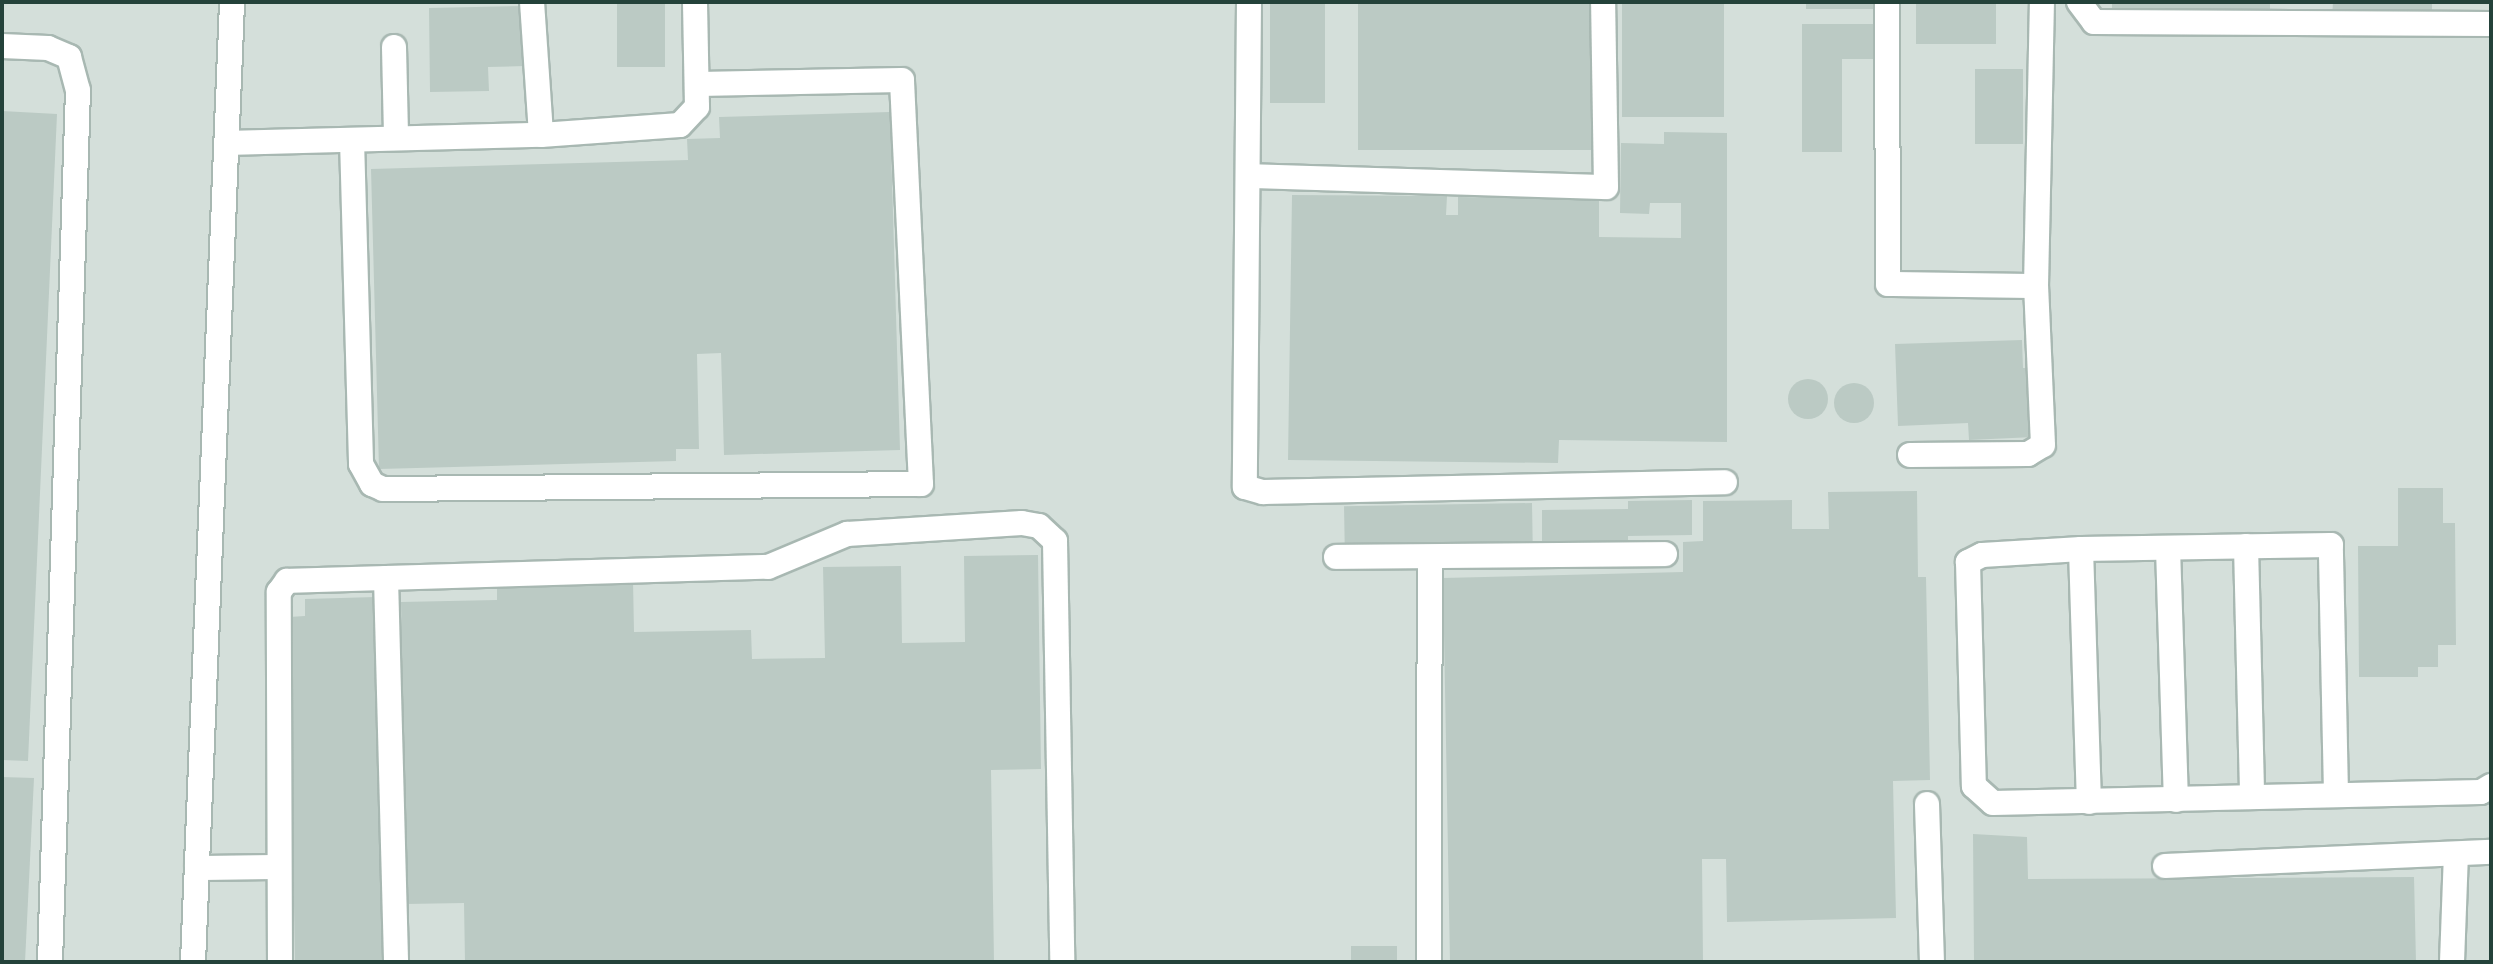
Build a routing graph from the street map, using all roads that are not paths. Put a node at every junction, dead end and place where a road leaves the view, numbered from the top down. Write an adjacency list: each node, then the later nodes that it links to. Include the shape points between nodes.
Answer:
1 (232, 2): 17 (lane)
2 (532, 2): 14 (lane)
3 (695, 2): 13 (lane)
4 (1249, 2): 18 (lane)
5 (1603, 2): 18 (lane, via 1606,187)
6 (1887, 2): 19 (lane, via 1888,284)
7 (2042, 2): 19 (lane)
8 (2079, 2): 9 (lane, via 2094,22)
9 (2465, 13): 10 (lane)
10 (2491, 24)
11 (2, 46): 40 (lane, via 48,48 69,57 78,90)
12 (394, 47): 15 (lane)
13 (698, 84): 14 (lane, via 697,107 680,125); 16 (lane, via 902,80 921,484 383,489 372,484 361,464)
14 (541, 135): 15 (lane)
15 (396, 138): 16 (lane)
16 (352, 140): 17 (lane)
17 (226, 143): 39 (lane)
18 (1249, 176): 21 (lane, via 1245,487 1263,492)
19 (2036, 286): 20 (lane, via 2043,445 2013,455)
20 (1910, 455)
21 (1725, 482)
22 (2246, 546): 23 (lane); 30 (lane, via 2331,545); 31 (lane)
23 (2168, 548): 24 (lane); 32 (lane)
24 (2081, 549): 33 (lane); 33 (lane, via 1982,555 1968,562 1974,786 1993,803)
25 (1665, 554): 27 (lane)
26 (1336, 557): 27 (lane)
27 (1430, 558): 45 (lane)
28 (386, 578): 38 (lane, via 297,577 279,592); 43 (lane); 44 (lane, via 768,567 847,534 1039,526 1055,541)
29 (2491, 786): 30 (lane, via 2481,792)
30 (2336, 794): 31 (lane)
31 (2252, 797): 32 (lane)
32 (2176, 800): 33 (lane)
33 (2089, 802)
34 (1927, 804): 46 (lane)
35 (2491, 852): 36 (lane)
36 (2456, 854): 37 (lane); 47 (lane)
37 (2165, 866)
38 (279, 867): 39 (lane); 42 (lane)
39 (197, 868): 41 (lane)
40 (50, 962)
41 (193, 962)
42 (280, 962)
43 (396, 962)
44 (1062, 962)
45 (1429, 962)
46 (1932, 962)
47 (2452, 962)

